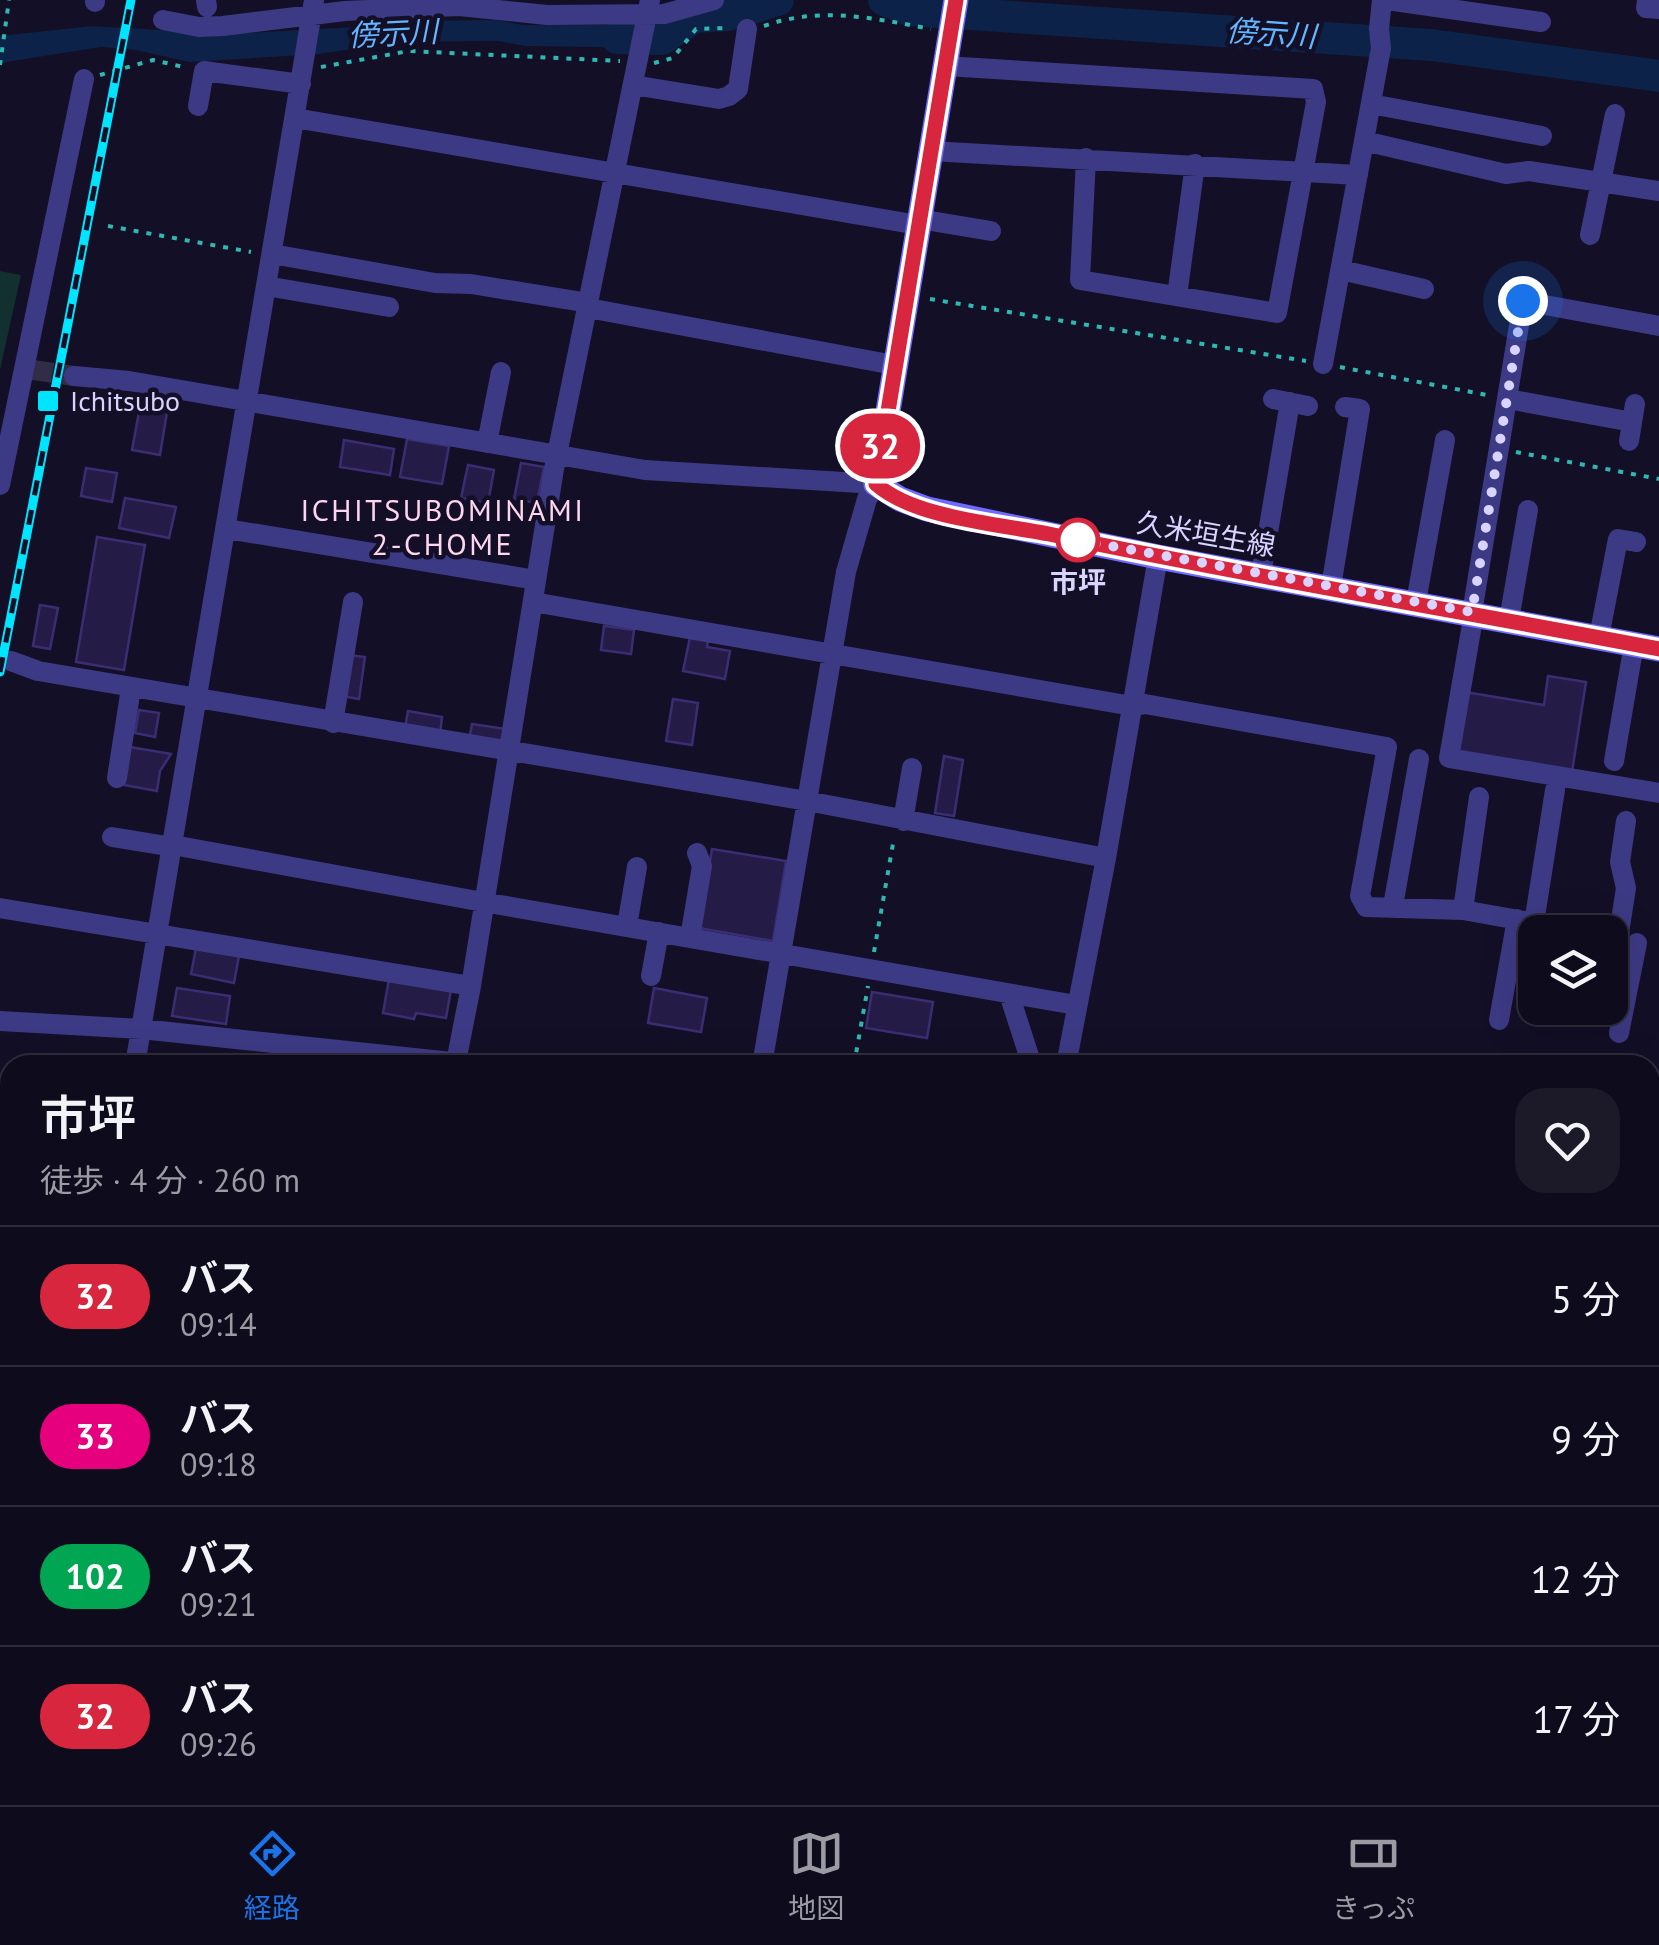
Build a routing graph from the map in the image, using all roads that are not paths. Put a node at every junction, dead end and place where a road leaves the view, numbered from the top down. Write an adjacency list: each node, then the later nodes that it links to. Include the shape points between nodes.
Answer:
1 (714, 0): 5 (street)
2 (1384, 0): 9 (street); 15 (street)
3 (1647, 0): 4 (street, via 1646,8)
4 (1659, 9)
5 (648, 11): 6 (street, via 548,14 459,6); 12 (street)
6 (312, 12): 8 (street, via 199,26); 13 (street)
7 (953, 15): 11 (main road)
8 (163, 20)
9 (1541, 22)
10 (747, 29): 12 (street, via 738,89 729,96 718,99)
11 (945, 66): 21 (main road); 25 (street, via 1313,89)
12 (636, 68): 24 (street)
13 (303, 71): 16 (street, via 204,71); 18 (street)
14 (84, 79): 53 (street)
15 (1371, 104): 19 (street, via 1453,109); 20 (street)
16 (198, 106)
17 (1615, 114): 27 (street)
18 (295, 118): 24 (street); 32 (street)
19 (1533, 127)
20 (1364, 141): 26 (street); 27 (street, via 1506,174)
21 (930, 151): 22 (street); 29 (main road)
22 (1086, 158): 23 (street); 36 (street, via 1080,280)
23 (1194, 164): 25 (street); 36 (street)
24 (616, 171): 29 (street); 37 (street)
25 (1303, 171): 26 (street); 36 (street, via 1277,313)
26 (1358, 175): 33 (street)
27 (1601, 182): 28 (street); 31 (street)
28 (1659, 191)
29 (918, 222): 30 (street); 40 (main road)
30 (991, 231)
31 (1590, 234)
32 (272, 255): 34 (street); 37 (street)
33 (1340, 270): 35 (street); 41 (street)
34 (266, 286): 38 (street); 45 (street)
35 (1424, 290)
36 (1177, 296)
37 (588, 306): 40 (street); 51 (street)
38 (389, 307)
39 (1659, 326): 44 (street, via 1523,301)
40 (894, 364): 52 (main road)
41 (1324, 364)
42 (500, 372): 50 (street)
43 (74, 376): 45 (street)
44 (1508, 399): 48 (street); 64 (street)
45 (248, 400): 50 (street); 55 (street)
46 (1290, 402): 58 (street)
47 (1344, 407): 60 (street, via 1360,409 1336,494)
48 (1632, 422)
49 (1446, 440): 63 (street)
50 (487, 443): 51 (street)
51 (558, 456): 52 (street, via 645,470); 59 (street)
52 (876, 484): 57 (main road, 久米垣生線, via 928,509); 68 (street, via 846,572)
53 (0, 485)
54 (1528, 510): 65 (street)
55 (226, 529): 59 (street); 71 (street)
56 (1636, 542): 66 (street, via 1618,539)
57 (1158, 557): 58 (main road, 久米垣生線); 72 (street)
58 (1261, 574): 60 (main road, 久米垣生線)
59 (536, 580): 62 (street)
60 (1331, 587): 63 (main road, 久米垣生線)
61 (353, 602): 73 (street)
62 (532, 602): 68 (street); 74 (street)
63 (1416, 602): 64 (main road, 久米垣生線)
64 (1473, 613): 65 (main road, 久米垣生線); 80 (street, via 1449,758)
65 (1509, 620): 66 (main road, 久米垣生線)
66 (1599, 638): 67 (main road, 久米垣生線)
67 (1647, 646): 76 (street)
68 (833, 653): 72 (street); 82 (street)
69 (11, 661): 70 (street)
70 (132, 688): 71 (street); 78 (street)
71 (198, 700): 73 (street); 86 (street)
72 (1132, 706): 88 (street); 91 (street, via 1387,747 1360,896 1366,907)
73 (333, 723): 74 (street)
74 (508, 753): 82 (street); 90 (street)
75 (1418, 759): 91 (street)
76 (1614, 760)
77 (912, 768): 83 (street)
78 (117, 778)
79 (1555, 790): 94 (street)
80 (1659, 792)
81 (1481, 798): 93 (street)
82 (807, 800): 83 (street); 104 (street)
83 (900, 820): 88 (street)
84 (1626, 822): 95 (street, via 1620,862)
85 (112, 836): 86 (street)
86 (173, 846): 90 (street); 99 (street)
87 (697, 853): 100 (street, via 702,866)
88 (1106, 858): 108 (street)
89 (637, 867): 97 (street)
90 (483, 902): 97 (street); 106 (street)
91 (1394, 906): 93 (street)
92 (0, 908): 99 (street)
93 (1464, 910): 96 (street)
94 (1527, 915)
95 (1624, 915)
96 (1518, 920)
97 (628, 926): 98 (street)
98 (659, 932): 100 (street); 105 (street)
99 (158, 934): 106 (street); 112 (street)
100 (690, 938): 104 (street)
101 (1628, 941): 102 (street)
102 (1659, 947)
103 (1518, 950): 109 (street)
104 (781, 954): 107 (street); 117 (street)
105 (651, 976)
106 (472, 986): 116 (street)
107 (1009, 994): 108 (street); 118 (street)
108 (1076, 1005): 119 (street)
109 (1499, 1020)
110 (0, 1021): 112 (street)
111 (1618, 1025): 113 (street)
112 (141, 1028): 114 (street); 115 (street)
113 (1618, 1034)
114 (137, 1055)
115 (391, 1055)
116 (457, 1055)
117 (764, 1055)
118 (1029, 1055)
119 (1068, 1055)

